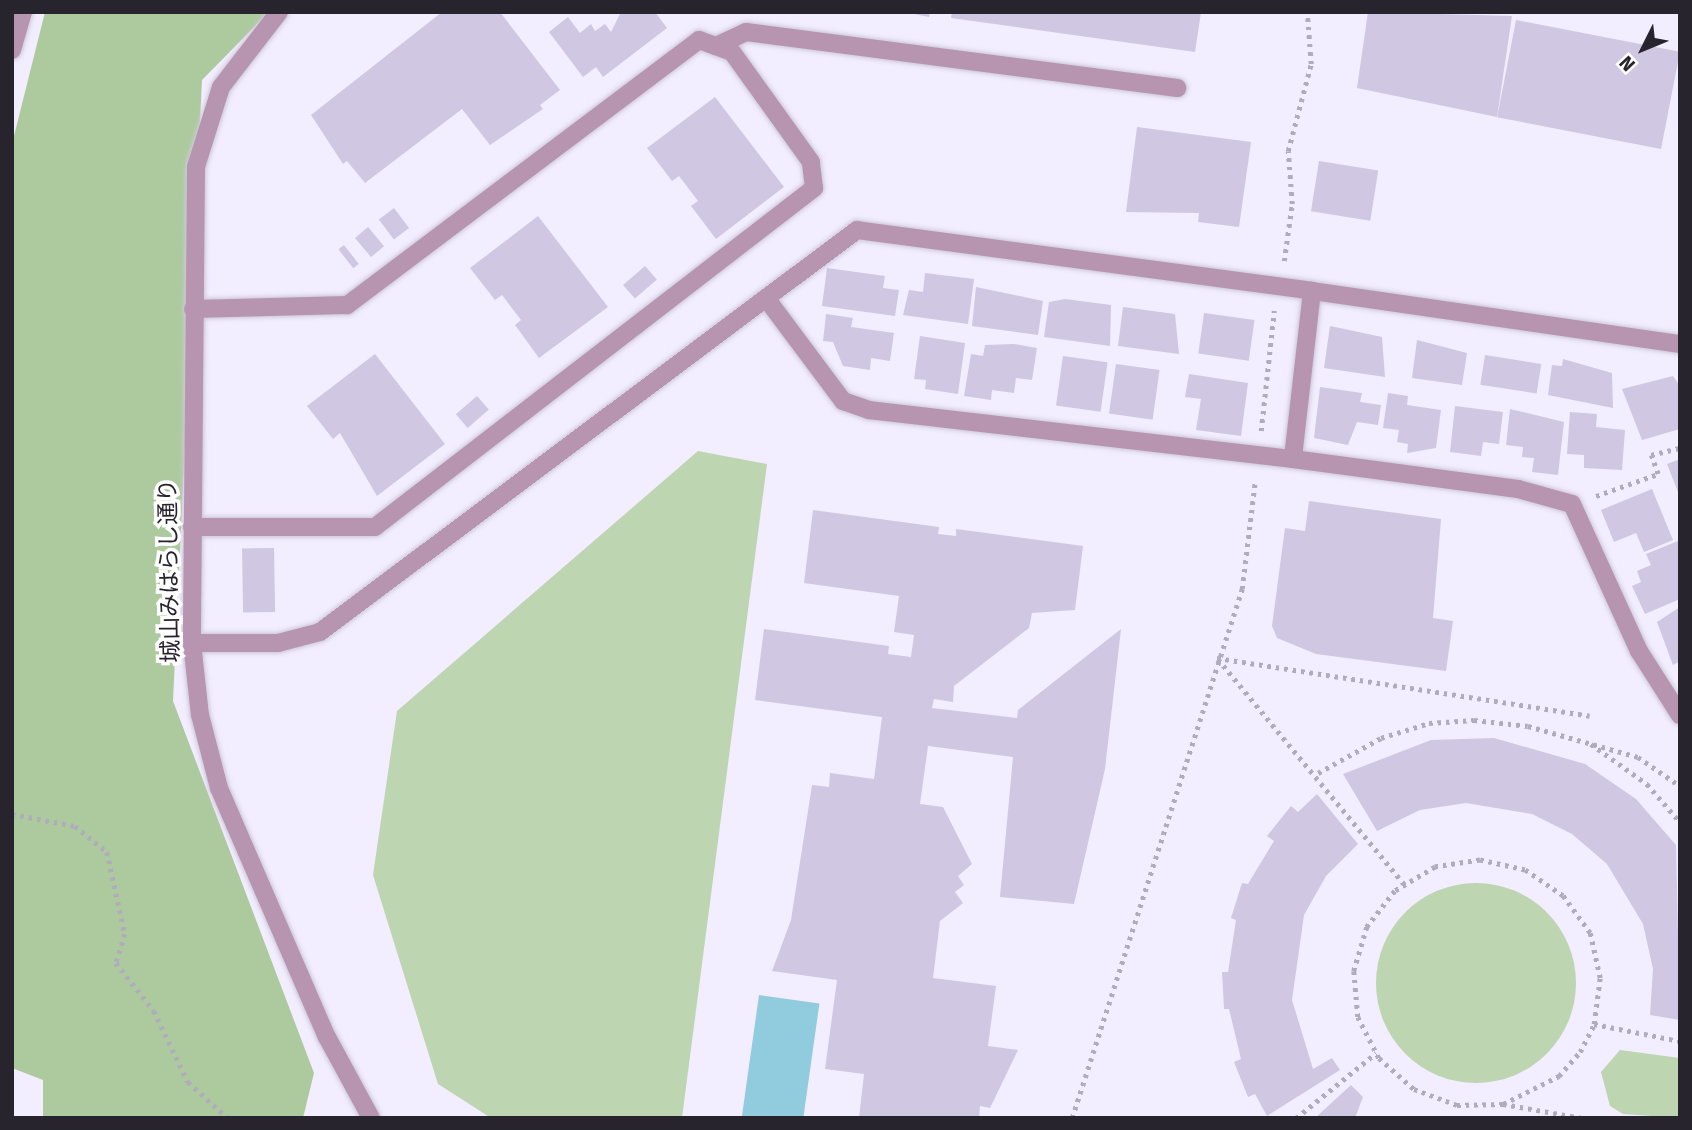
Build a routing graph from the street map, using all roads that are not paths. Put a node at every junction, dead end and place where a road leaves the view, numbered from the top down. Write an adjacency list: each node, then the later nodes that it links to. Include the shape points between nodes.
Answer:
1 (23, 12): 4 (street)
2 (279, 12): 8 (street, 城山みはらし通り, via 242,54 202,133 193,195)
3 (716, 46): 5 (street, via 746,32); 8 (street, via 699,40 347,305); 11 (street, via 732,52 811,162 814,188 375,527)
4 (12, 50)
5 (1177, 88)
6 (1312, 291): 7 (street, via 857,230); 9 (street); 10 (street)
7 (766, 298): 10 (street, via 843,401 869,410); 12 (street, via 320,632 278,643)
8 (193, 309): 11 (street, 城山みはらし通り)
9 (1680, 344)
10 (1293, 459): 13 (street, via 1518,489 1572,504 1639,651)
11 (192, 527): 12 (street, 城山みはらし通り)
12 (192, 643): 14 (street, 城山みはらし通り, via 200,715 219,788 327,1037)
13 (1680, 715)
14 (371, 1118)

